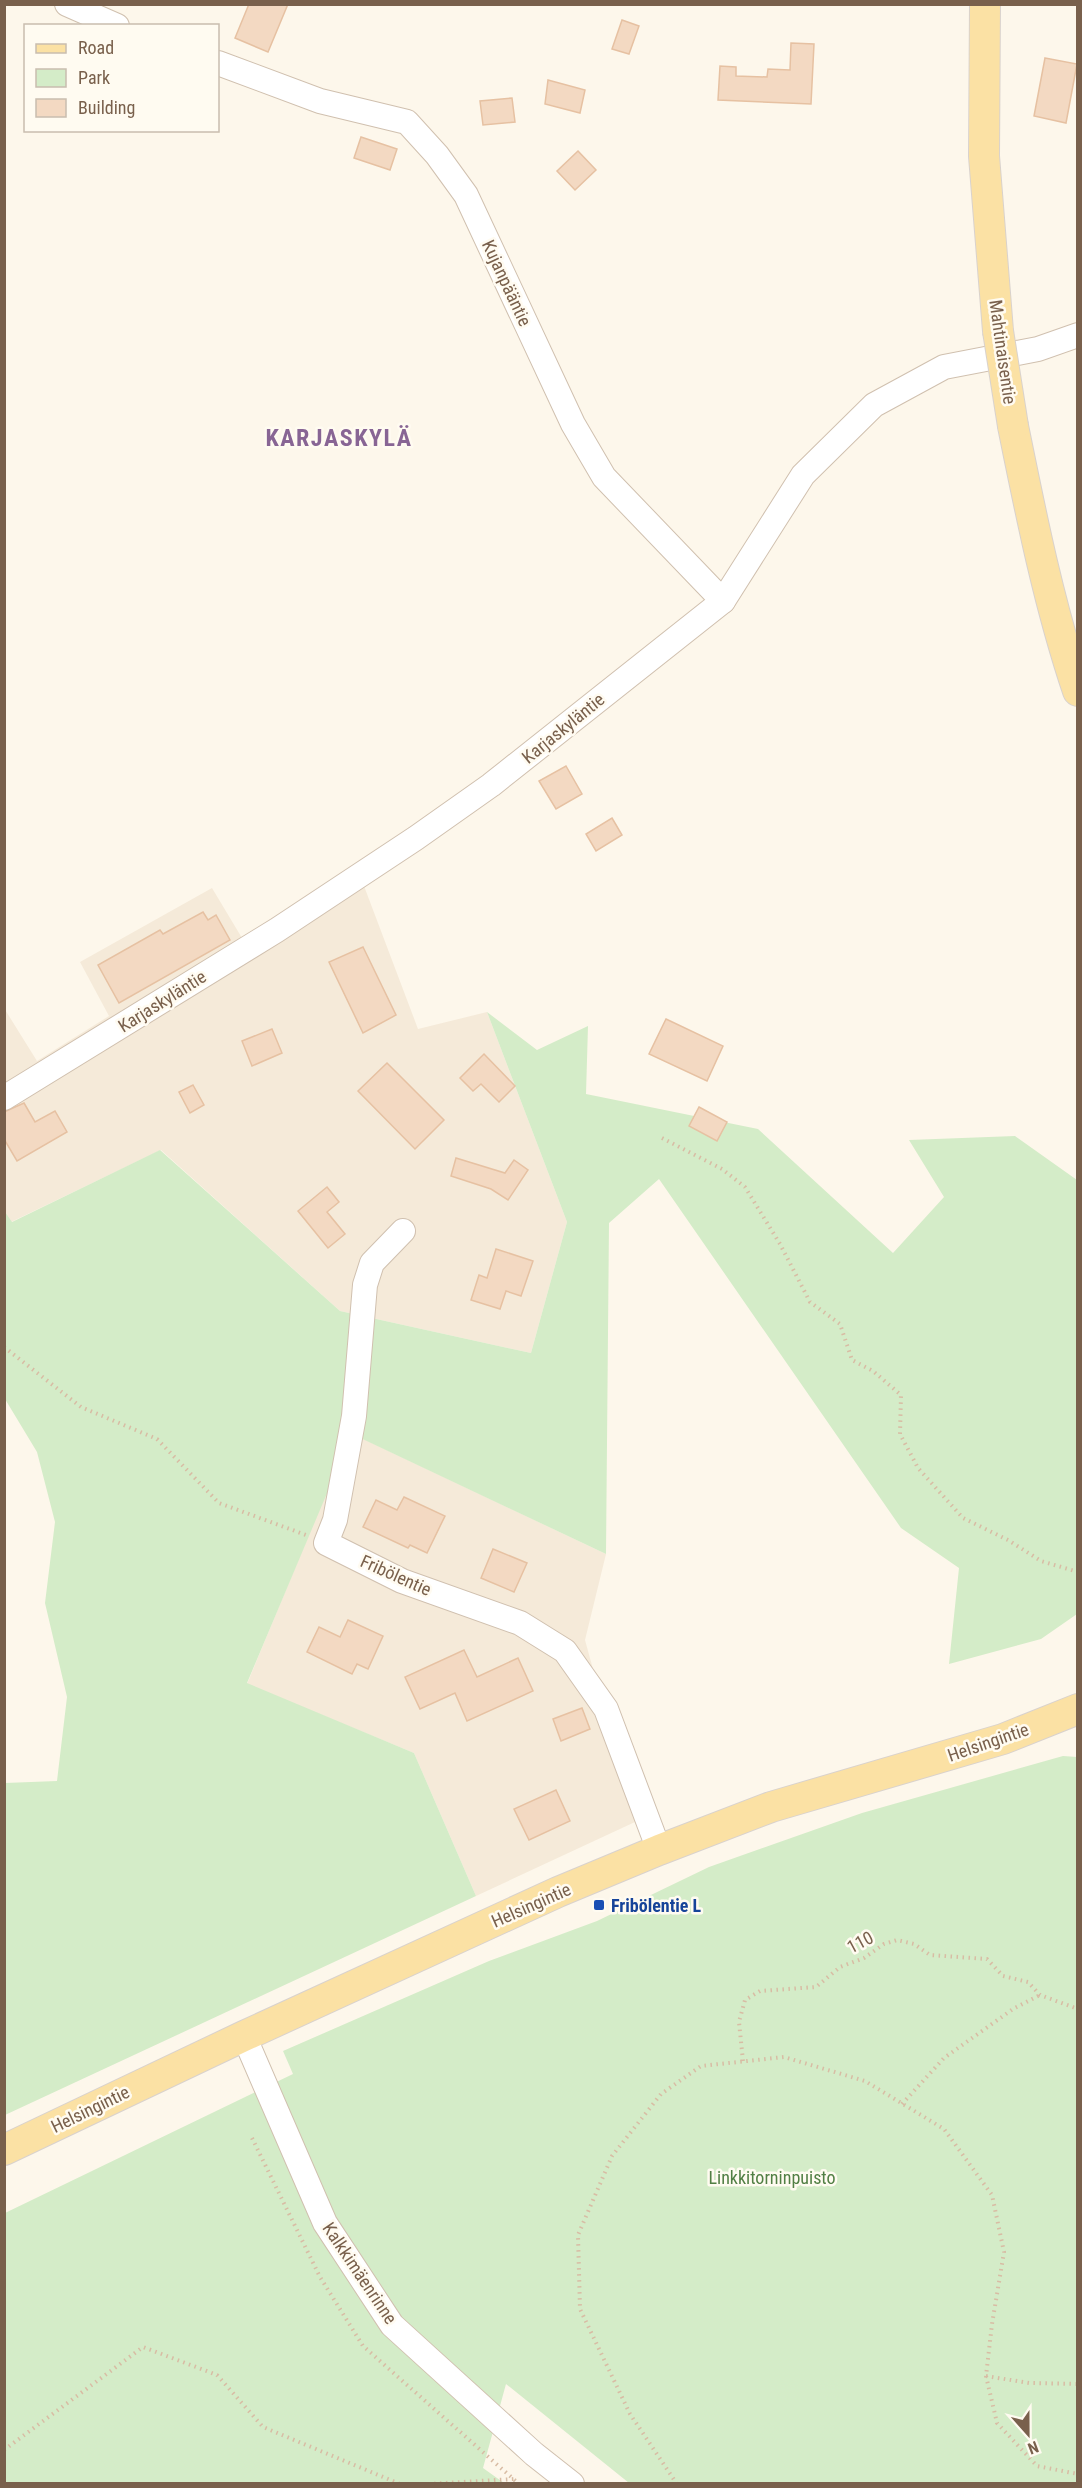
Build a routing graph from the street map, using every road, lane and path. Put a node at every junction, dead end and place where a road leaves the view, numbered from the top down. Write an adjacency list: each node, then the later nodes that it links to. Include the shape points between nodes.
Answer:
1 (67, 4): 3 (street)
2 (985, 4): 7 (main road, Mahtinaisentie, bridge, via 984,156 998,330 1036,540)
3 (112, 24)
4 (219, 63): 6 (street, Kujanpääntie, via 320,101 407,122 466,195 573,424 604,477)
5 (1077, 335): 6 (street, Karjaskyläntie, via 1038,349 944,367 874,405 803,475)
6 (723, 601): 8 (street, Karjaskyläntie, via 491,785 416,838 277,930)
7 (1077, 691)
8 (4, 1098)
9 (662, 1138): 13 (path, via 722,1169 745,1187 810,1302 840,1324 852,1360 873,1371 901,1395 900,1434 918,1468 950,1505 963,1518 1041,1561)
10 (403, 1230): 12 (street, via 372,1263 365,1286 354,1416 335,1520)
11 (4, 1347): 12 (path, via 81,1407 157,1439 219,1503)
12 (326, 1543): 15 (street, Fribölentie, via 402,1581 520,1623 565,1651 606,1709)
13 (1077, 1572)
14 (1077, 1709): 15 (main road, Helsingintie, via 1003,1739 771,1807)
15 (659, 1850): 18 (main road, Helsingintie)
16 (1040, 1995): 17 (path, 110); 19 (path, 110, via 1028,1982 1003,1976 987,1959 930,1955 914,1944 897,1940 840,1967 816,1987 760,1990 745,2000 739,2022); 20 (path, via 1013,2009 944,2058)
17 (1077, 2008)
18 (244, 2036): 21 (main road, Helsingintie); 29 (street, Kalkkimäenrinne, via 325,2223 392,2325)
19 (743, 2061): 20 (path, via 784,2058 865,2081); 30 (path, via 701,2066 661,2094 612,2156 578,2235 580,2309 630,2414)
20 (902, 2104): 22 (path, via 944,2129 992,2195 1005,2252)
21 (4, 2150)
22 (986, 2376): 23 (path, via 1029,2383); 25 (path, via 997,2423 1037,2466)
23 (1077, 2384)
24 (4, 2450): 27 (path, via 143,2347 217,2375 263,2427)
25 (1077, 2474)
26 (514, 2479): 28 (path)
27 (400, 2484)
28 (428, 2484)
29 (572, 2484)
30 (677, 2484)

